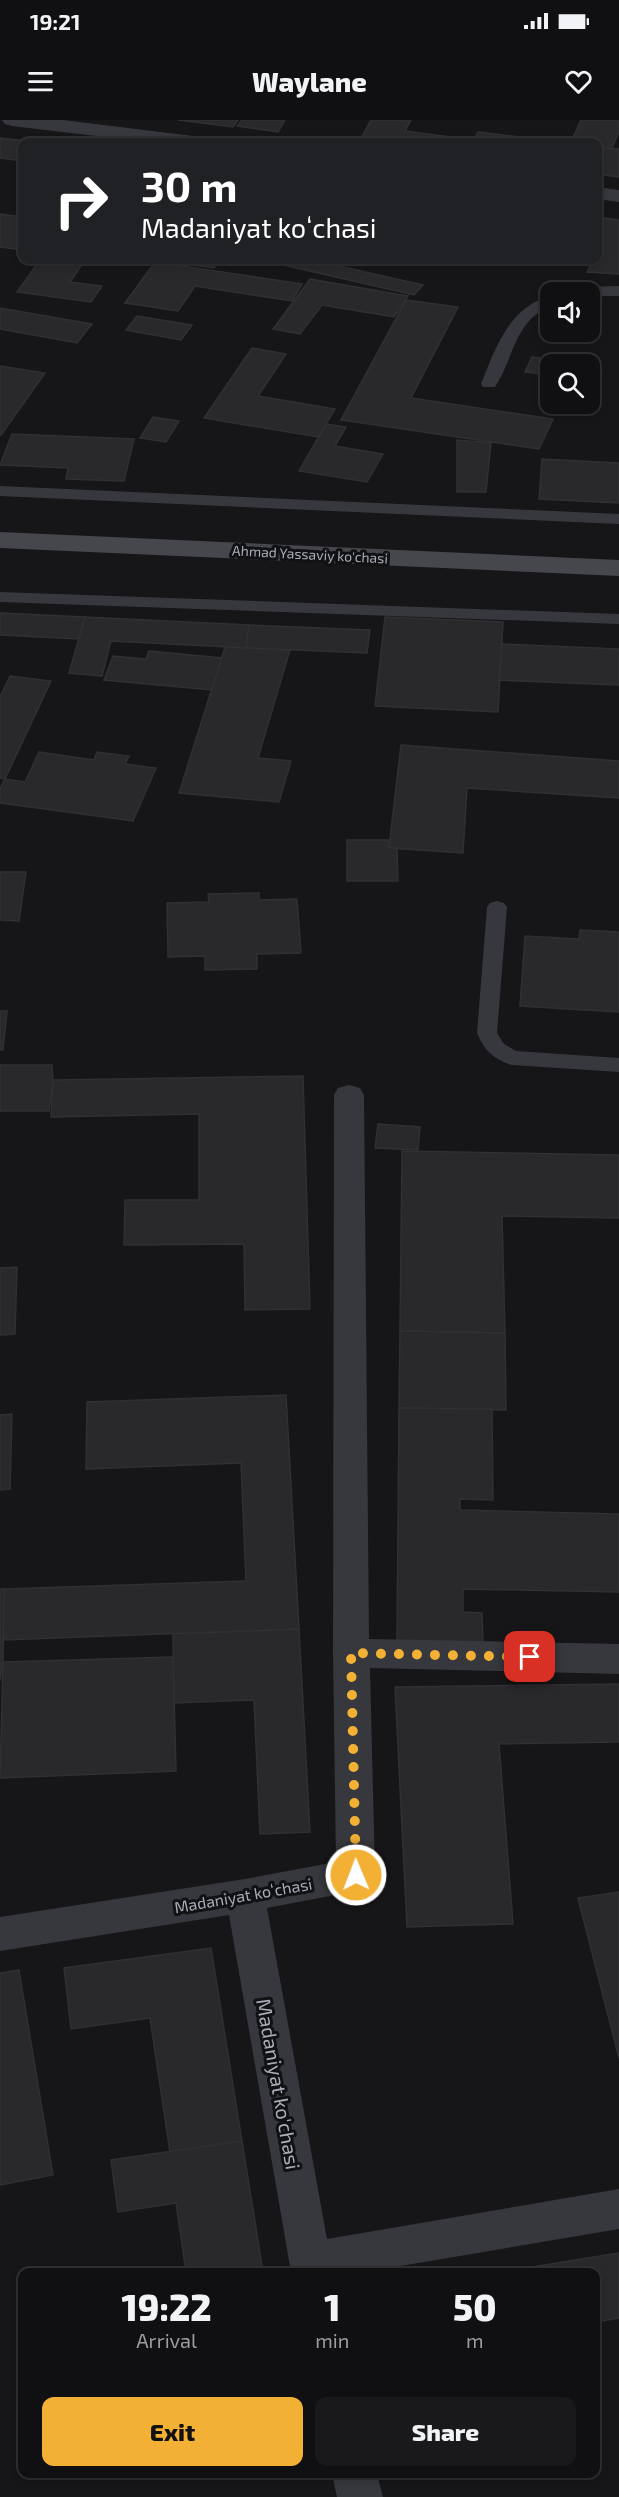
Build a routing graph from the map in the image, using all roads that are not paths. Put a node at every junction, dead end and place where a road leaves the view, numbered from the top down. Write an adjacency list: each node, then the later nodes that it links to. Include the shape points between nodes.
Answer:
1 (12, 120): 2 (street)
2 (160, 138)
3 (602, 194): 4 (street)
4 (619, 196)
5 (619, 291): 6 (lane)
6 (600, 292)
7 (540, 305): 8 (lane, via 512,329)
8 (489, 384)
9 (0, 491): 10 (lane)
10 (619, 519)
11 (0, 540): 12 (main road, Ahmad Yassaviy ko'chasi)
12 (619, 568)
13 (0, 597): 14 (lane)
14 (619, 619)
15 (497, 907): 16 (lane, via 487,1033 491,1044 512,1058)
16 (619, 1065)
17 (349, 1095): 18 (street)
18 (351, 1653): 19 (street); 20 (street, Madaniyat koʻchasi, via 356,1875)
19 (619, 1659)
20 (245, 1896): 21 (street, Madaniyat koʻchasi); 23 (street, Madaniyat ko'chasi)
21 (0, 1934)
22 (619, 2209): 23 (street)
23 (311, 2267)
24 (356, 2478): 25 (street)
25 (360, 2497)

